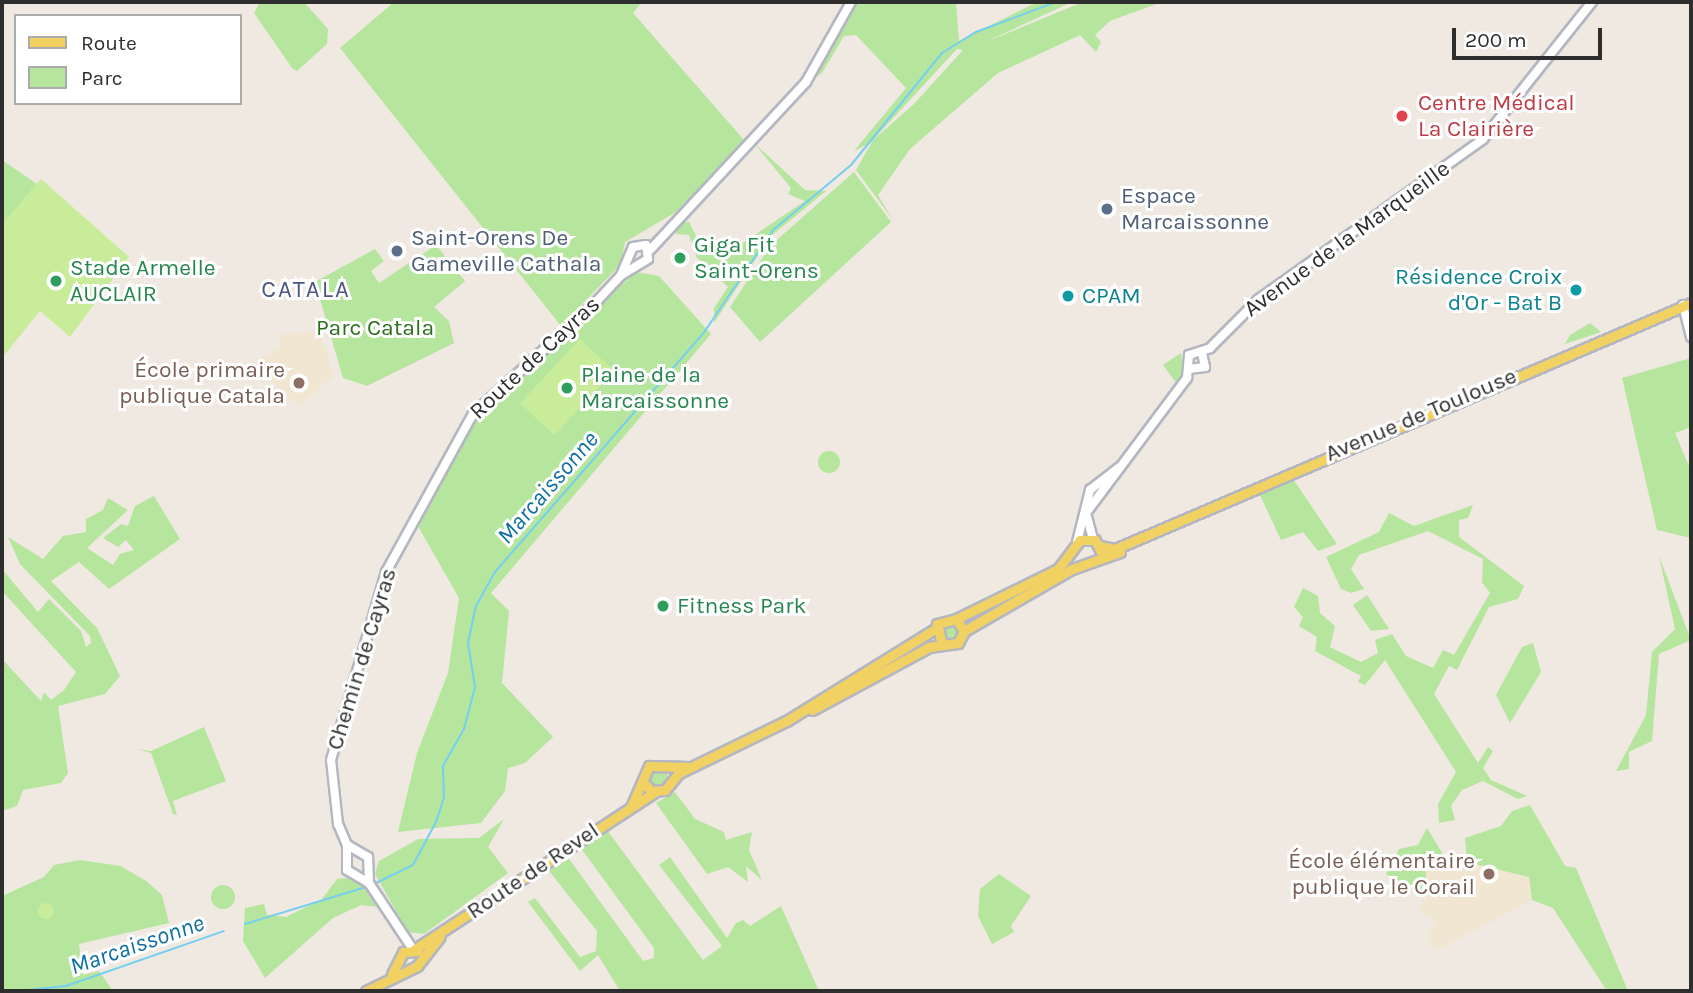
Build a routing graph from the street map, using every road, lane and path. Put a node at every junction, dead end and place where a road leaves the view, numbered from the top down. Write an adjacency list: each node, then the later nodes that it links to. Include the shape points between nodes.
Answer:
1 (851, 2): 3 (street, Route de Cayras, via 806,82)
2 (1592, 2): 11 (street, Avenue de la Marqueille, via 1483,139 1259,299)
3 (660, 235): 4 (street, Route de Cayras); 5 (street, Route de Cayras)
4 (640, 244): 5 (street); 6 (street, Route de Cayras)
5 (650, 250): 7 (street, Route de Cayras)
6 (631, 257): 7 (street); 8 (street, Route de Cayras)
7 (640, 264): 8 (street, Route de Cayras)
8 (621, 275): 14 (street, Route de Cayras, via 473,414)
9 (1687, 304): 10 (street); 15 (main road, Avenue de Toulouse)
10 (1691, 337)
11 (1206, 353): 12 (street, via 1203,370); 12 (street, via 1188,356)
12 (1190, 373): 13 (street)
13 (1120, 467): 16 (street, via 1084,516); 17 (street, via 1090,490)
14 (412, 517): 33 (street, Chemin de Cayras, via 377,593 366,650 333,740 334,808)
15 (1160, 528): 18 (main road, Avenue de Toulouse, via 1115,549); 20 (main road, Avenue de Toulouse)
16 (1093, 539): 17 (main road); 18 (main road)
17 (1077, 542): 19 (main road)
18 (1100, 546): 20 (main road)
19 (1073, 554): 21 (main road); 22 (main road, via 1058,569)
20 (1098, 560): 21 (main road)
21 (1084, 566): 24 (main road)
22 (956, 619): 23 (main road, via 942,620); 24 (main road)
23 (935, 629): 25 (main road); 26 (main road)
24 (964, 631): 25 (main road, via 955,645)
25 (942, 644): 26 (main road)
26 (788, 720): 28 (main road)
27 (666, 766): 28 (main road); 29 (main road); 30 (main road, Route de Revel, via 649,766)
28 (694, 767): 29 (main road, Route de Revel)
29 (672, 781): 31 (main road, Route de Revel)
30 (644, 783): 31 (main road); 32 (main road, Route de Revel)
31 (655, 792): 32 (main road, Route de Revel)
32 (625, 813): 39 (main road, Route de Revel)
33 (347, 845): 34 (street); 35 (street, Chemin de Cayras)
34 (358, 851): 35 (street); 36 (street, via 368,857)
35 (348, 857): 37 (street, Chemin de Cayras, via 347,870)
36 (369, 869): 37 (street); 38 (street)
37 (359, 876): 38 (street, Chemin de Cayras)
38 (369, 883): 39 (street, Chemin de Cayras)
39 (410, 953): 40 (main road, Route de Revel); 40 (main road); 41 (main road, Route de Revel)
40 (410, 968): 41 (main road, Route de Revel)
41 (389, 978): 42 (main road, Route de Revel)
42 (366, 991)

